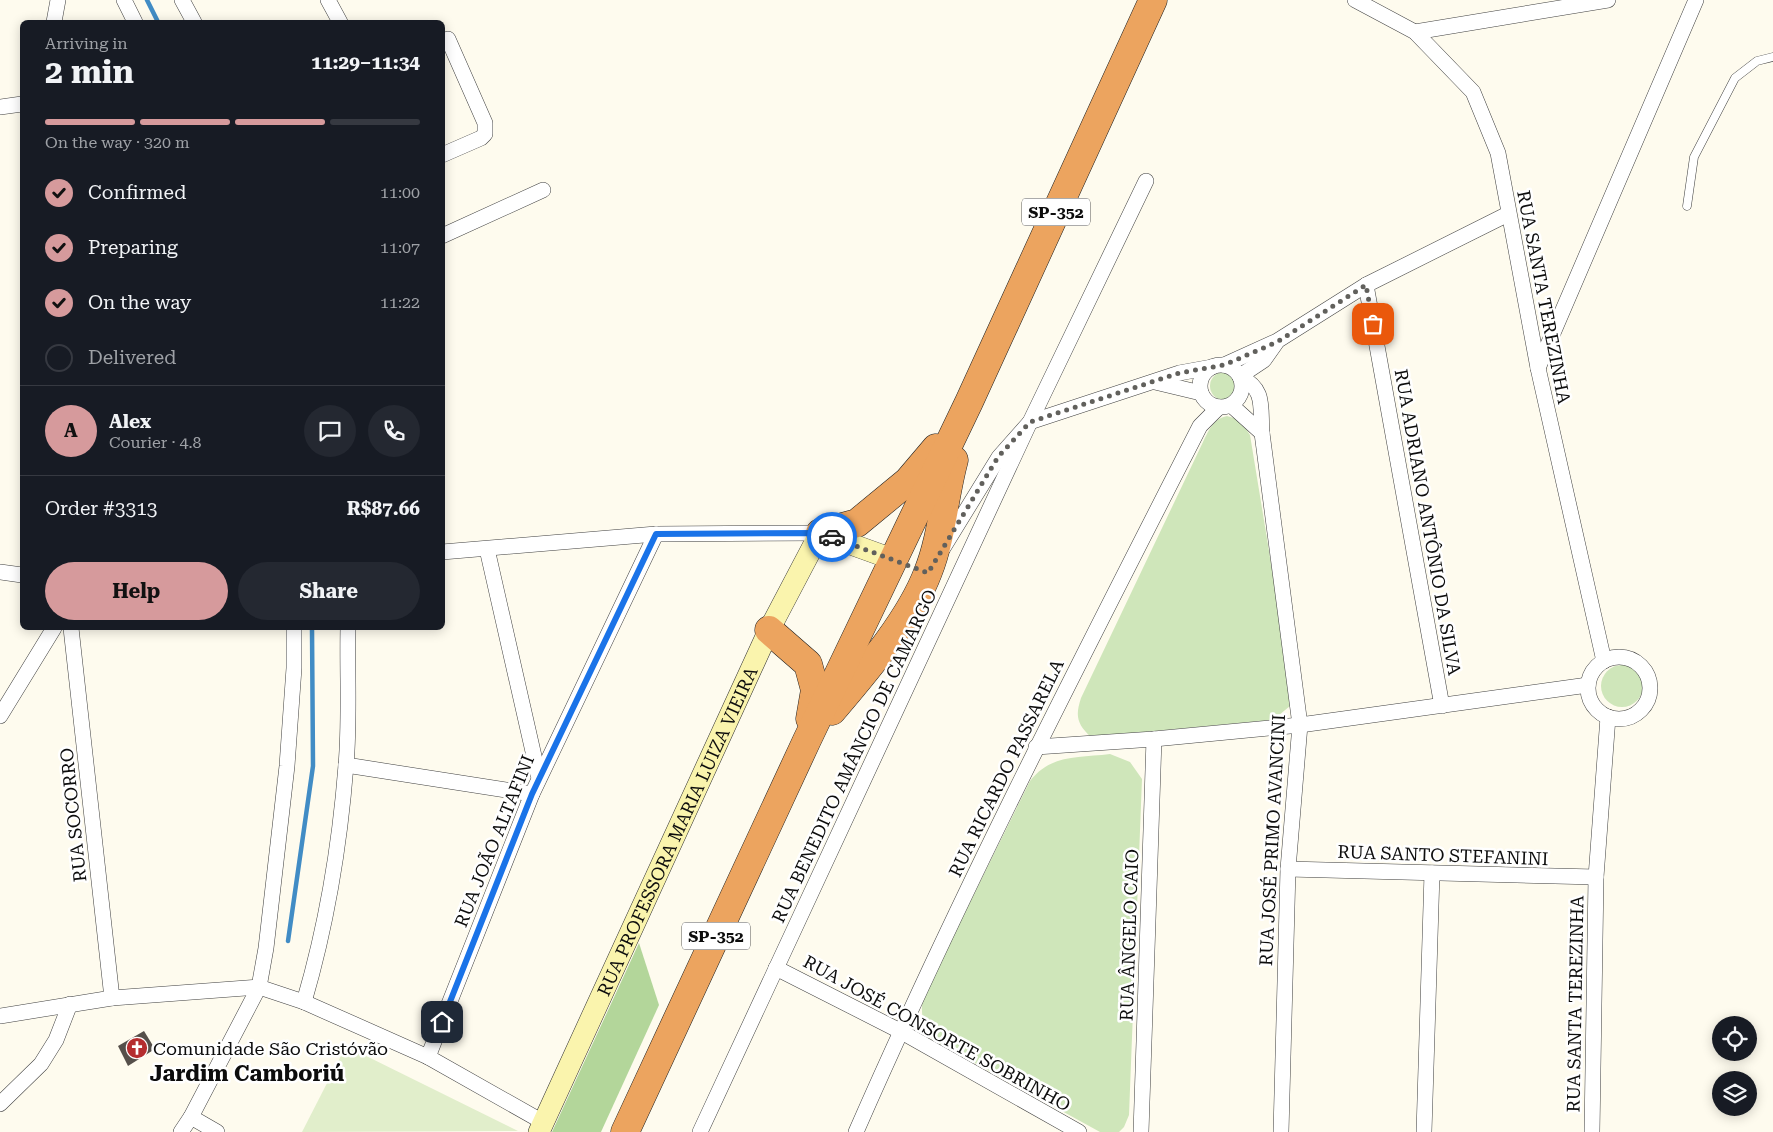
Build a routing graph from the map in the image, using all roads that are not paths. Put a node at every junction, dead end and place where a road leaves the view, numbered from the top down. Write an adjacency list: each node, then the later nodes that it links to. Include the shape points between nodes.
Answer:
1 (58, 0): 10 (street)
2 (124, 0): 11 (street)
3 (182, 0): 12 (street)
4 (328, 0): 13 (street)
5 (1161, 0): 9 (highway)
6 (1355, 0): 14 (street, RUA SANTA TEREZINHA)
7 (1608, 0): 14 (street)
8 (1696, 0): 28 (street)
9 (1148, 7): 32 (highway, SP-352)
10 (54, 20)
11 (133, 20)
12 (193, 20)
13 (339, 20)
14 (1415, 32): 23 (street, RUA SANTA TEREZINHA, via 1473,92 1498,153)
15 (448, 39): 19 (street, via 485,123 485,134)
16 (1773, 57): 22 (lane, via 1758,62 1734,78 1694,157)
17 (20, 104): 18 (street)
18 (0, 107)
19 (445, 154)
20 (1146, 180): 34 (street, RUA BENEDITO AMÂNCIO DE CAMARGO)
21 (543, 190): 24 (street)
22 (1687, 206)
23 (1508, 214): 25 (street); 28 (street, RUA SANTA TEREZINHA)
24 (445, 235)
25 (1366, 285): 26 (street); 52 (street, RUA ADRIANO ANTÔNIO DA SILVA)
26 (1277, 342): 27 (street); 29 (street, via 1264,360)
27 (1218, 366): 29 (street, via 1231,367); 30 (street, via 1194,369); 31 (street, via 1201,378)
28 (1538, 368): 50 (street, RUA SANTA TEREZINHA)
29 (1240, 377): 33 (street, via 1240,396); 36 (street, RUA JOSÉ PRIMO AVANCINI, via 1257,388)
30 (1155, 382): 31 (street); 34 (street)
31 (1202, 394): 33 (street, via 1207,402); 35 (street, RUA RICARDO PASSARELA)
32 (969, 402): 37 (highway, via 928,460 908,481 857,523); 41 (highway, SP-352); 43 (highway)
33 (1225, 406): 35 (street, RUA RICARDO PASSARELA); 36 (street)
34 (1030, 422): 43 (street, via 998,457); 65 (street, RUA BENEDITO AMÂNCIO DE CAMARGO)
35 (1200, 426): 58 (street, RUA RICARDO PASSARELA)
36 (1262, 433): 55 (street, RUA JOSÉ PRIMO AVANCINI)
37 (820, 533): 38 (street); 41 (street); 49 (street, RUA PROFESSORA MARIA LUIZA VIEIRA)
38 (656, 534): 39 (street); 60 (street, RUA JOÃO ALTAFINI)
39 (487, 549): 40 (street); 60 (street)
40 (445, 552)
41 (895, 560): 43 (highway); 56 (highway, SP-352)
42 (0, 572): 44 (street)
43 (928, 573): 56 (highway, via 915,601 861,676)
44 (20, 575)
45 (53, 630): 53 (street)
46 (71, 630): 67 (street, RUA SOCORRO)
47 (294, 630): 66 (street, via 287,766)
48 (348, 630): 59 (street)
49 (769, 630): 56 (highway, via 808,664 815,690); 75 (street, RUA PROFESSORA MARIA LUIZA VIEIRA)
50 (1604, 661): 51 (street, via 1596,667); 54 (street, via 1624,657 1634,661 1642,667 1650,686 1645,705 1638,713 1618,719)
51 (1588, 685): 52 (street); 54 (street, via 1593,704)
52 (1442, 706): 55 (street)
53 (0, 716)
54 (1608, 717): 64 (street, RUA SANTA TEREZINHA)
55 (1300, 725): 57 (street); 62 (street, RUA JOSÉ PRIMO AVANCINI)
56 (807, 740): 78 (highway, SP-352)
57 (1154, 740): 58 (street); 82 (street, RUA ÂNGELO CAIO)
58 (1036, 747): 71 (street, RUA RICARDO PASSARELA)
59 (346, 765): 61 (street); 68 (street, via 328,900)
60 (539, 778): 61 (street, RUA JOÃO ALTAFINI)
61 (532, 794): 72 (street, RUA JOÃO ALTAFINI)
62 (1288, 869): 63 (street, RUA SANTO STEFANINI); 83 (street, RUA JOSÉ PRIMO AVANCINI)
63 (1432, 873): 64 (street, RUA SANTO STEFANINI); 84 (street)
64 (1596, 878): 85 (street, RUA SANTA TEREZINHA)
65 (776, 968): 71 (street, RUA JOSÉ CONSORTE SOBRINHO); 79 (street, RUA BENEDITO AMÂNCIO DE CAMARGO)
66 (259, 987): 67 (street); 68 (street); 74 (street)
67 (112, 998): 69 (street)
68 (304, 1002): 72 (street)
69 (70, 1004): 70 (street); 73 (street, via 56,1040 41,1064)
70 (0, 1016)
71 (900, 1031): 80 (street, RUA RICARDO PASSARELA); 81 (street, RUA JOSÉ CONSORTE SOBRINHO)
72 (428, 1056): 75 (street)
73 (0, 1104)
74 (192, 1117): 76 (street); 77 (street)
75 (541, 1127)
76 (181, 1132)
77 (217, 1132)
78 (625, 1132)
79 (700, 1132)
80 (856, 1132)
81 (1079, 1132)
82 (1141, 1132)
83 (1281, 1132)
84 (1424, 1132)
85 (1592, 1132)

